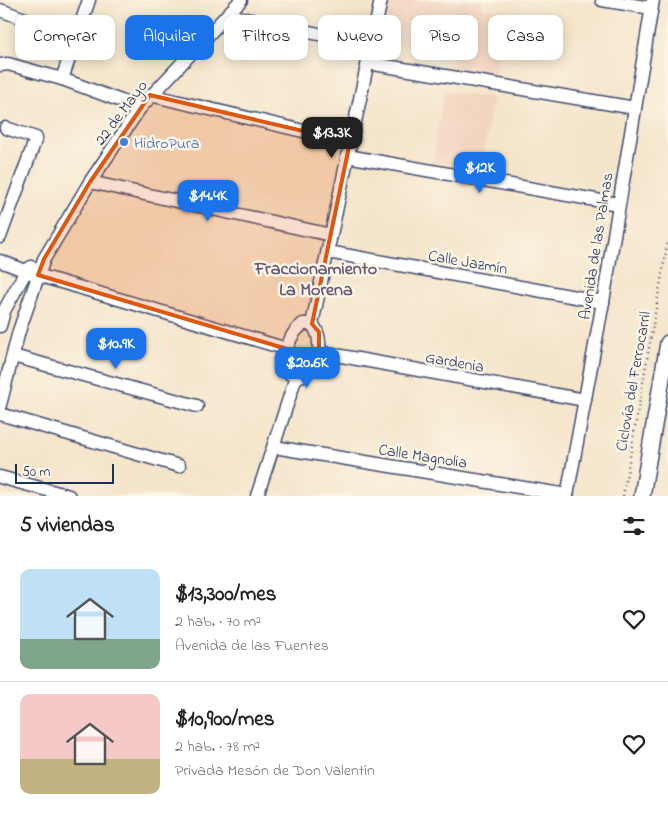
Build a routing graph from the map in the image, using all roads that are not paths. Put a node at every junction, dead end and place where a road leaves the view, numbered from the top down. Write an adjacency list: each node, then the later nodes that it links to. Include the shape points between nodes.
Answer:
1 (89, 0): 14 (street)
2 (241, 0): 8 (street, 22 de Mayo)
3 (381, 0): 9 (street)
4 (602, 0): 5 (street)
5 (652, 4): 17 (street, Avenida de las Palmas)
6 (0, 10): 7 (street)
7 (15, 15)
8 (227, 15)
9 (378, 15)
10 (224, 18): 15 (street, 22 de Mayo)
11 (369, 60): 12 (street)
12 (368, 63): 17 (street); 19 (street)
13 (0, 65): 14 (street, via 8,64)
14 (62, 79): 16 (street)
15 (150, 95): 16 (street, 22 de Mayo); 19 (street)
16 (140, 108): 21 (street, 22 de Mayo)
17 (635, 108): 22 (street, Avenida de las Palmas)
18 (6, 128): 24 (street, via 36,138)
19 (350, 142): 20 (street)
20 (347, 156): 22 (street); 23 (street)
21 (90, 182): 23 (street); 27 (street, 22 de Mayo)
22 (618, 204): 28 (street, Avenida de las Palmas)
23 (332, 235): 25 (street)
24 (0, 237)
25 (328, 252): 28 (street, Calle Jazmín); 30 (street)
26 (0, 261): 27 (street)
27 (33, 274): 29 (street); 33 (street); 35 (street)
28 (603, 302): 37 (street, Avenida de las Palmas)
29 (2, 311): 31 (street)
30 (312, 324): 33 (street, via 303,324 295,330); 34 (street, via 319,332)
31 (0, 326)
32 (668, 343): 47 (street)
33 (287, 349): 36 (street, via 289,373)
34 (319, 352): 36 (street, via 310,370 304,376); 37 (street, Gardenia)
35 (12, 356): 38 (street); 39 (street)
36 (296, 377): 41 (street)
37 (585, 400): 46 (street, Avenida de las Palmas)
38 (0, 405)
39 (197, 406)
40 (0, 414): 42 (street)
41 (274, 447): 45 (street); 46 (street, Calle Magnolia)
42 (179, 466)
43 (0, 477): 44 (street)
44 (69, 496)
45 (257, 496)
46 (567, 496)
47 (642, 496)

